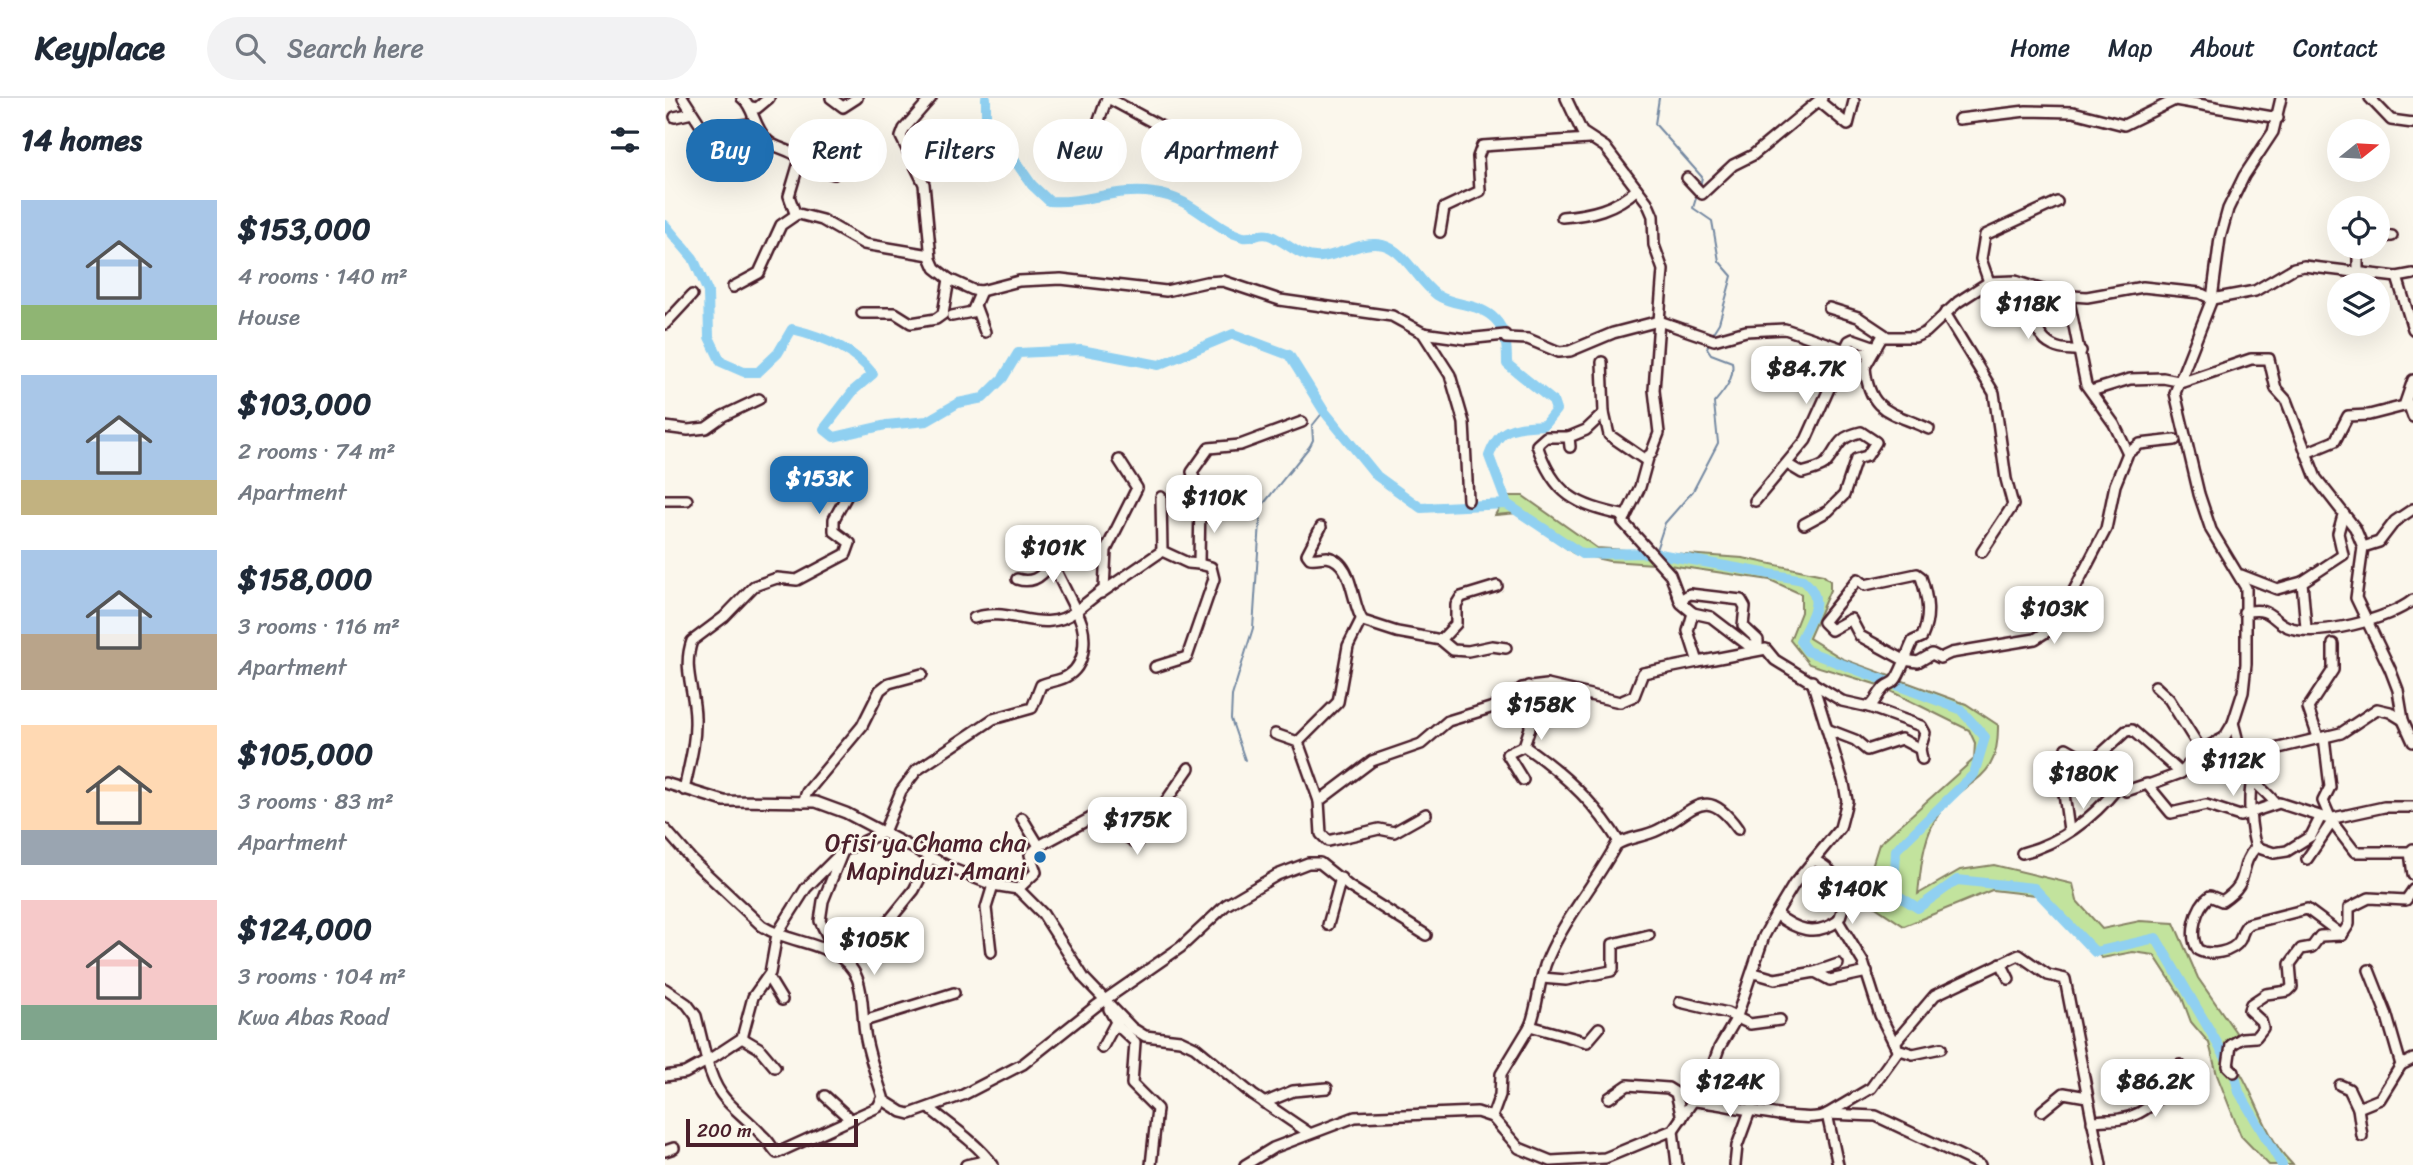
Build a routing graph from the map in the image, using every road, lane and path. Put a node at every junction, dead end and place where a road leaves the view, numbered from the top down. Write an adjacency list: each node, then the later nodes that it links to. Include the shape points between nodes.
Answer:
1 (683, 98): 15 (street)
2 (742, 98): 14 (street)
3 (769, 98): 14 (street, via 757,108)
4 (831, 98): 5 (street, via 843,107)
5 (857, 98)
6 (931, 98): 32 (street, via 901,138 924,184)
7 (1108, 98): 20 (street); 21 (street)
8 (1566, 98): 24 (street)
9 (2280, 98): 17 (street)
10 (2370, 98): 23 (street, via 2392,120)
11 (2175, 99): 17 (street); 22 (street, via 2125,125 2073,112 2026,111)
12 (1821, 100): 13 (street, via 1848,125); 25 (street, via 1753,155 1733,165 1702,194)
13 (1854, 102)
14 (751, 107): 19 (street)
15 (692, 113): 16 (street); 18 (street)
16 (674, 117)
17 (2278, 118): 44 (street, via 2228,209)
18 (697, 119)
19 (753, 119)
20 (1100, 119)
21 (1147, 119)
22 (1959, 119)
23 (2413, 123)
24 (1590, 139): 27 (street, via 1605,147); 31 (street, via 1482,146 1478,157 1480,191 1444,208)
25 (1687, 178)
26 (794, 182): 29 (street, via 789,197)
27 (1637, 189): 30 (street, via 1623,201 1593,213); 50 (street, via 1653,216 1654,245 1663,270)
28 (2057, 202): 38 (street, via 1985,235 1981,260)
29 (797, 214): 32 (street, via 823,220 864,244); 39 (street, via 781,225 758,272)
30 (1562, 217)
31 (1440, 232)
32 (930, 255): 37 (street, via 935,268)
33 (2358, 259): 34 (street)
34 (2358, 270): 36 (street); 44 (street, via 2294,268 2255,291)
35 (2413, 274): 36 (street)
36 (2397, 277): 52 (street)
37 (949, 279): 41 (street); 47 (street, via 939,318 911,323 895,313)
38 (1989, 282): 40 (street, via 2015,281); 48 (street)
39 (733, 287)
40 (2036, 289): 43 (street); 56 (street, via 2032,309 2042,336 2052,346)
41 (981, 291): 45 (street); 54 (street, via 1014,281 1061,279 1165,291 1223,281 1280,300 1377,312)
42 (692, 295): 51 (street)
43 (2068, 296): 44 (street, via 2099,296 2143,286 2200,293); 56 (street)
44 (2212, 299): 60 (street)
45 (976, 308): 49 (street); 53 (street)
46 (1829, 308): 55 (street, via 1858,317)
47 (862, 313)
48 (1945, 313): 55 (street, via 1915,337); 89 (street, via 1994,393 2013,505)
49 (952, 316)
50 (1659, 321): 54 (street, via 1559,352 1505,335 1466,339); 55 (street, via 1714,340 1746,331 1785,330 1844,351 1853,339); 72 (street, via 1654,390 1659,433)
51 (665, 324)
52 (2413, 329)
53 (985, 332)
54 (1423, 333): 79 (street, via 1450,374 1460,402)
55 (1878, 343): 58 (street)
56 (2081, 351): 61 (street)
57 (1602, 362): 64 (street)
58 (1865, 367): 68 (street, via 1870,394 1879,406 1896,418); 74 (street, via 1833,380 1807,440)
59 (2413, 380): 63 (street)
60 (2180, 381): 61 (street, via 2130,379); 71 (street, via 2251,359 2269,359 2276,389 2286,400); 92 (street, via 2175,393 2211,530)
61 (2091, 391): 70 (street)
62 (759, 399): 67 (street, via 706,428)
63 (2408, 404): 65 (street); 71 (street, via 2348,416 2335,441)
64 (1604, 413): 72 (street, via 1612,438); 83 (street, via 1570,442 1546,437 1537,445 1558,489 1589,506)
65 (2413, 417)
66 (1302, 422): 91 (street, via 1240,445 1209,449 1195,463 1192,472 1200,496)
67 (665, 426)
68 (1930, 429)
69 (2175, 440): 70 (street, via 2140,444)
70 (2128, 453): 109 (street, via 2115,485 2106,529 2051,629 2035,639 1940,658 1932,654 1918,662)
71 (2306, 453): 82 (street, via 2316,478)
72 (1648, 458): 83 (street)
73 (1119, 460): 96 (street, via 1137,488 1106,550)
74 (1787, 464): 80 (street); 84 (street, via 1802,473 1822,466 1838,442 1851,434 1861,432 1876,442 1867,456 1856,459 1844,495)
75 (850, 491): 136 (street, via 833,523 834,531 850,543 846,554 797,580 777,578 754,586 692,641 687,664 695,708 694,746)
76 (1161, 497): 88 (street)
77 (665, 500): 78 (street)
78 (687, 500)
79 (1468, 500)
80 (1755, 501)
81 (2413, 509): 87 (street, via 2395,521 2379,542)
82 (2343, 515): 87 (street); 94 (street, via 2338,533 2343,555)
83 (1626, 516): 97 (street, via 1623,522 1670,574)
84 (1804, 524)
85 (1321, 527): 103 (street, via 1307,554 1338,562)
86 (1065, 538): 90 (street)
87 (2363, 547): 104 (street, via 2356,598)
88 (1162, 551): 91 (street); 96 (street)
89 (1982, 552)
90 (1051, 561): 93 (street, via 1037,580); 99 (street)
91 (1199, 564): 111 (street, via 1212,567 1214,579 1187,657)
92 (2241, 575): 94 (street, via 2277,589); 100 (street, via 2246,588)
93 (1017, 579)
94 (2302, 582): 105 (street)
95 (1497, 586): 106 (street, via 1461,597 1456,624)
96 (1100, 594): 99 (street)
97 (1680, 600): 101 (street); 101 (street, via 1690,594 1741,600 1743,626 1758,645 1749,646 1711,617)
98 (2413, 600): 104 (street)
99 (1076, 611): 102 (street, via 1065,620 1037,624 994,612); 152 (street, via 1084,637 1074,670 1041,685 1032,708 993,719 917,770 901,791)
100 (2244, 612): 105 (street, via 2270,613 2287,627); 118 (street, via 2246,674)
101 (1693, 613): 110 (street, via 1688,631)
102 (974, 618)
103 (1361, 620): 106 (street); 122 (street, via 1348,646 1338,702)
104 (2367, 620): 105 (street, via 2324,630); 117 (street, via 2398,690)
105 (2306, 628)
106 (1441, 640): 108 (street, via 1461,652 1487,646)
107 (2333, 644): 121 (street, via 2333,670 2308,708)
108 (1506, 648)
109 (1904, 660): 109 (street, via 1926,628 1929,612 1921,577 1917,574 1865,585 1858,579 1832,607 1825,626 1831,630 1850,619 1860,636); 116 (street, via 1895,681 1884,687)
110 (1698, 662): 113 (street, via 1766,649 1775,660); 114 (street, via 1643,673 1634,696 1619,702 1565,688)
111 (1154, 667)
112 (922, 674): 139 (street, via 880,690 862,726)
113 (1812, 681): 116 (street, via 1842,701); 119 (street)
114 (1528, 686): 124 (street, via 1530,728); 138 (street, via 1500,705 1448,721 1421,744 1378,757)
115 (2155, 686): 126 (street, via 2169,699)
116 (1869, 708): 119 (street, via 1921,726 1925,733 1921,754 1898,738 1867,750 1856,740)
117 (2403, 720): 121 (street, via 2377,709 2341,733); 123 (street)
118 (2234, 723): 126 (street, via 2224,738); 127 (street)
119 (1829, 730): 161 (street, via 1846,810 1840,828)
120 (1275, 734): 122 (street)
121 (2321, 737): 127 (street, via 2262,752); 147 (street, via 2330,787 2323,801)
122 (1298, 741): 138 (street)
123 (2413, 742)
124 (1524, 746): 131 (street, via 1507,754); 153 (street, via 1554,766 1600,811)
125 (2066, 748): 128 (street)
126 (2201, 750): 130 (street)
127 (2239, 750): 132 (street)
128 (2091, 763): 130 (street, via 2132,730); 135 (street)
129 (1189, 768): 154 (street, via 1137,843 1091,818)
130 (2181, 773): 134 (street)
131 (1523, 780)
132 (2252, 780): 140 (street); 142 (street)
133 (665, 783): 136 (street)
134 (2148, 785): 135 (street, via 2128,791); 144 (street, via 2171,813 2206,805)
135 (2119, 786): 151 (street, via 2098,811)
136 (684, 790): 139 (street, via 737,803)
137 (2064, 793): 151 (street)
138 (1319, 800): 143 (street, via 1321,834 1328,841 1379,829 1394,832)
139 (803, 802): 152 (street, via 829,806)
140 (2275, 803): 142 (street); 146 (street)
141 (2413, 807): 147 (street, via 2383,807)
142 (2253, 812): 144 (street); 148 (street)
143 (1426, 814)
144 (2240, 816): 148 (street)
145 (1021, 818): 154 (street)
146 (2320, 818): 147 (street); 155 (street, via 2311,836 2287,851 2274,853)
147 (2331, 820): 157 (street, via 2355,852); 160 (street)
148 (2250, 827): 155 (street)
149 (665, 829): 170 (street, via 734,901)
150 (1738, 829): 153 (street, via 1724,809 1696,805 1660,829)
151 (2069, 830): 158 (street, via 2048,846)
152 (884, 832): 156 (street); 159 (street)
153 (1619, 842): 184 (street, via 1553,946)
154 (1039, 846): 165 (street, via 1030,855 1036,872)
155 (2256, 847): 173 (street, via 2248,857 2238,890 2222,901 2210,896 2201,905 2194,932 2198,950 2205,954 2224,950 2240,940 2248,924 2307,909)
156 (843, 851): 170 (street, via 806,888); 175 (street, via 820,921)
157 (2412, 851): 162 (street)
158 (2022, 853)
159 (930, 859): 164 (street); 176 (street, via 898,910)
160 (2307, 859)
161 (1814, 860): 167 (street); 168 (street, via 1830,868 1839,882 1844,904)
162 (2413, 875)
163 (1341, 878): 169 (street); 171 (street); 189 (street, via 1320,863 1277,876 1226,905 1181,947)
164 (993, 885): 165 (street); 174 (street, via 986,908)
165 (1018, 889): 189 (street, via 1043,914 1084,978)
166 (2413, 890): 173 (street, via 2406,900 2368,898 2349,908 2349,924)
167 (1776, 914): 168 (street, via 1797,930 1823,929); 182 (street)
168 (1838, 921): 181 (street)
169 (1328, 925)
170 (777, 934): 175 (street); 183 (street)
171 (1426, 935)
172 (1649, 935): 184 (street, via 1613,944 1611,971 1566,980)
173 (2342, 935): 206 (street, via 2320,936 2312,947 2301,949 2290,964 2292,987 2251,1004 2249,1010 2263,1028 2256,1037 2231,1045 2228,1066)
174 (991, 952)
175 (837, 955): 176 (street)
176 (846, 962): 193 (street, via 861,984)
177 (2001, 963): 185 (street); 200 (street, via 1935,995 1896,1041); 211 (street, via 2019,955 2048,975 2065,979)
178 (1838, 964): 180 (street)
179 (2369, 970): 204 (street)
180 (1815, 972): 181 (street, via 1830,980); 182 (street, via 1775,979)
181 (1867, 972): 200 (street)
182 (1753, 973): 191 (street)
183 (768, 977): 188 (street); 197 (street, via 753,997)
184 (1542, 978): 195 (street)
185 (2010, 979)
186 (665, 989): 202 (street, via 696,1016)
187 (954, 993): 193 (street)
188 (782, 1000)
189 (1107, 1002): 194 (street); 215 (street, via 1145,1035 1195,1047); 216 (street, via 1023,1064)
190 (1680, 1002): 191 (street)
191 (1736, 1019): 192 (street, via 1750,1024); 214 (street)
192 (1780, 1020)
193 (865, 1021): 213 (street, via 865,1038)
194 (1116, 1022): 198 (street); 232 (street, via 1135,1042 1133,1086 1157,1109)
195 (1530, 1026): 196 (street, via 1587,1042); 221 (street, via 1501,1074 1500,1096)
196 (1599, 1028)
197 (741, 1038): 202 (street); 205 (street, via 759,1048)
198 (1102, 1048)
199 (1941, 1048): 200 (street, via 1913,1054)
200 (1897, 1049): 220 (street, via 1871,1088)
201 (2413, 1059): 204 (street)
202 (707, 1061): 207 (street, via 685,1073); 223 (street, via 724,1101 777,1153)
203 (2180, 1065): 224 (street, via 2169,1087 2142,1111 2118,1120)
204 (2401, 1065): 218 (street, via 2380,1099)
205 (775, 1067)
206 (2234, 1072)
207 (665, 1076)
208 (2340, 1085): 218 (street, via 2349,1089)
209 (1327, 1088): 215 (street, via 1293,1091)
210 (825, 1096): 223 (street)
211 (2087, 1097): 219 (street, via 2064,1093); 224 (street)
212 (1609, 1098): 222 (street, via 1628,1086 1668,1088 1676,1093)
213 (883, 1100): 216 (street, via 905,1114); 223 (street, via 878,1107)
214 (1695, 1101): 217 (street); 222 (street)
215 (1264, 1103): 226 (street)
216 (929, 1108): 229 (street, via 977,1145)
217 (1751, 1108): 220 (street, via 1798,1119 1819,1119); 235 (street)
218 (2358, 1108): 227 (street)
219 (2042, 1111)
220 (1827, 1114): 236 (street); 237 (street, via 1876,1116)
221 (1492, 1117): 226 (street, via 1466,1111 1366,1116); 230 (street, via 1519,1148)
222 (1682, 1118): 225 (street)
223 (850, 1119)
224 (2092, 1122): 238 (street)
225 (1673, 1130): 228 (street); 234 (street)
226 (1309, 1133): 233 (street, via 1261,1153)
227 (2362, 1136)
228 (1599, 1162): 230 (street)
229 (991, 1163): 231 (street)
230 (1552, 1163)
231 (966, 1165)
232 (1151, 1165)
233 (1245, 1165)
234 (1677, 1165)
235 (1735, 1165)
236 (1838, 1165)
237 (1980, 1165)
238 (2101, 1165)

